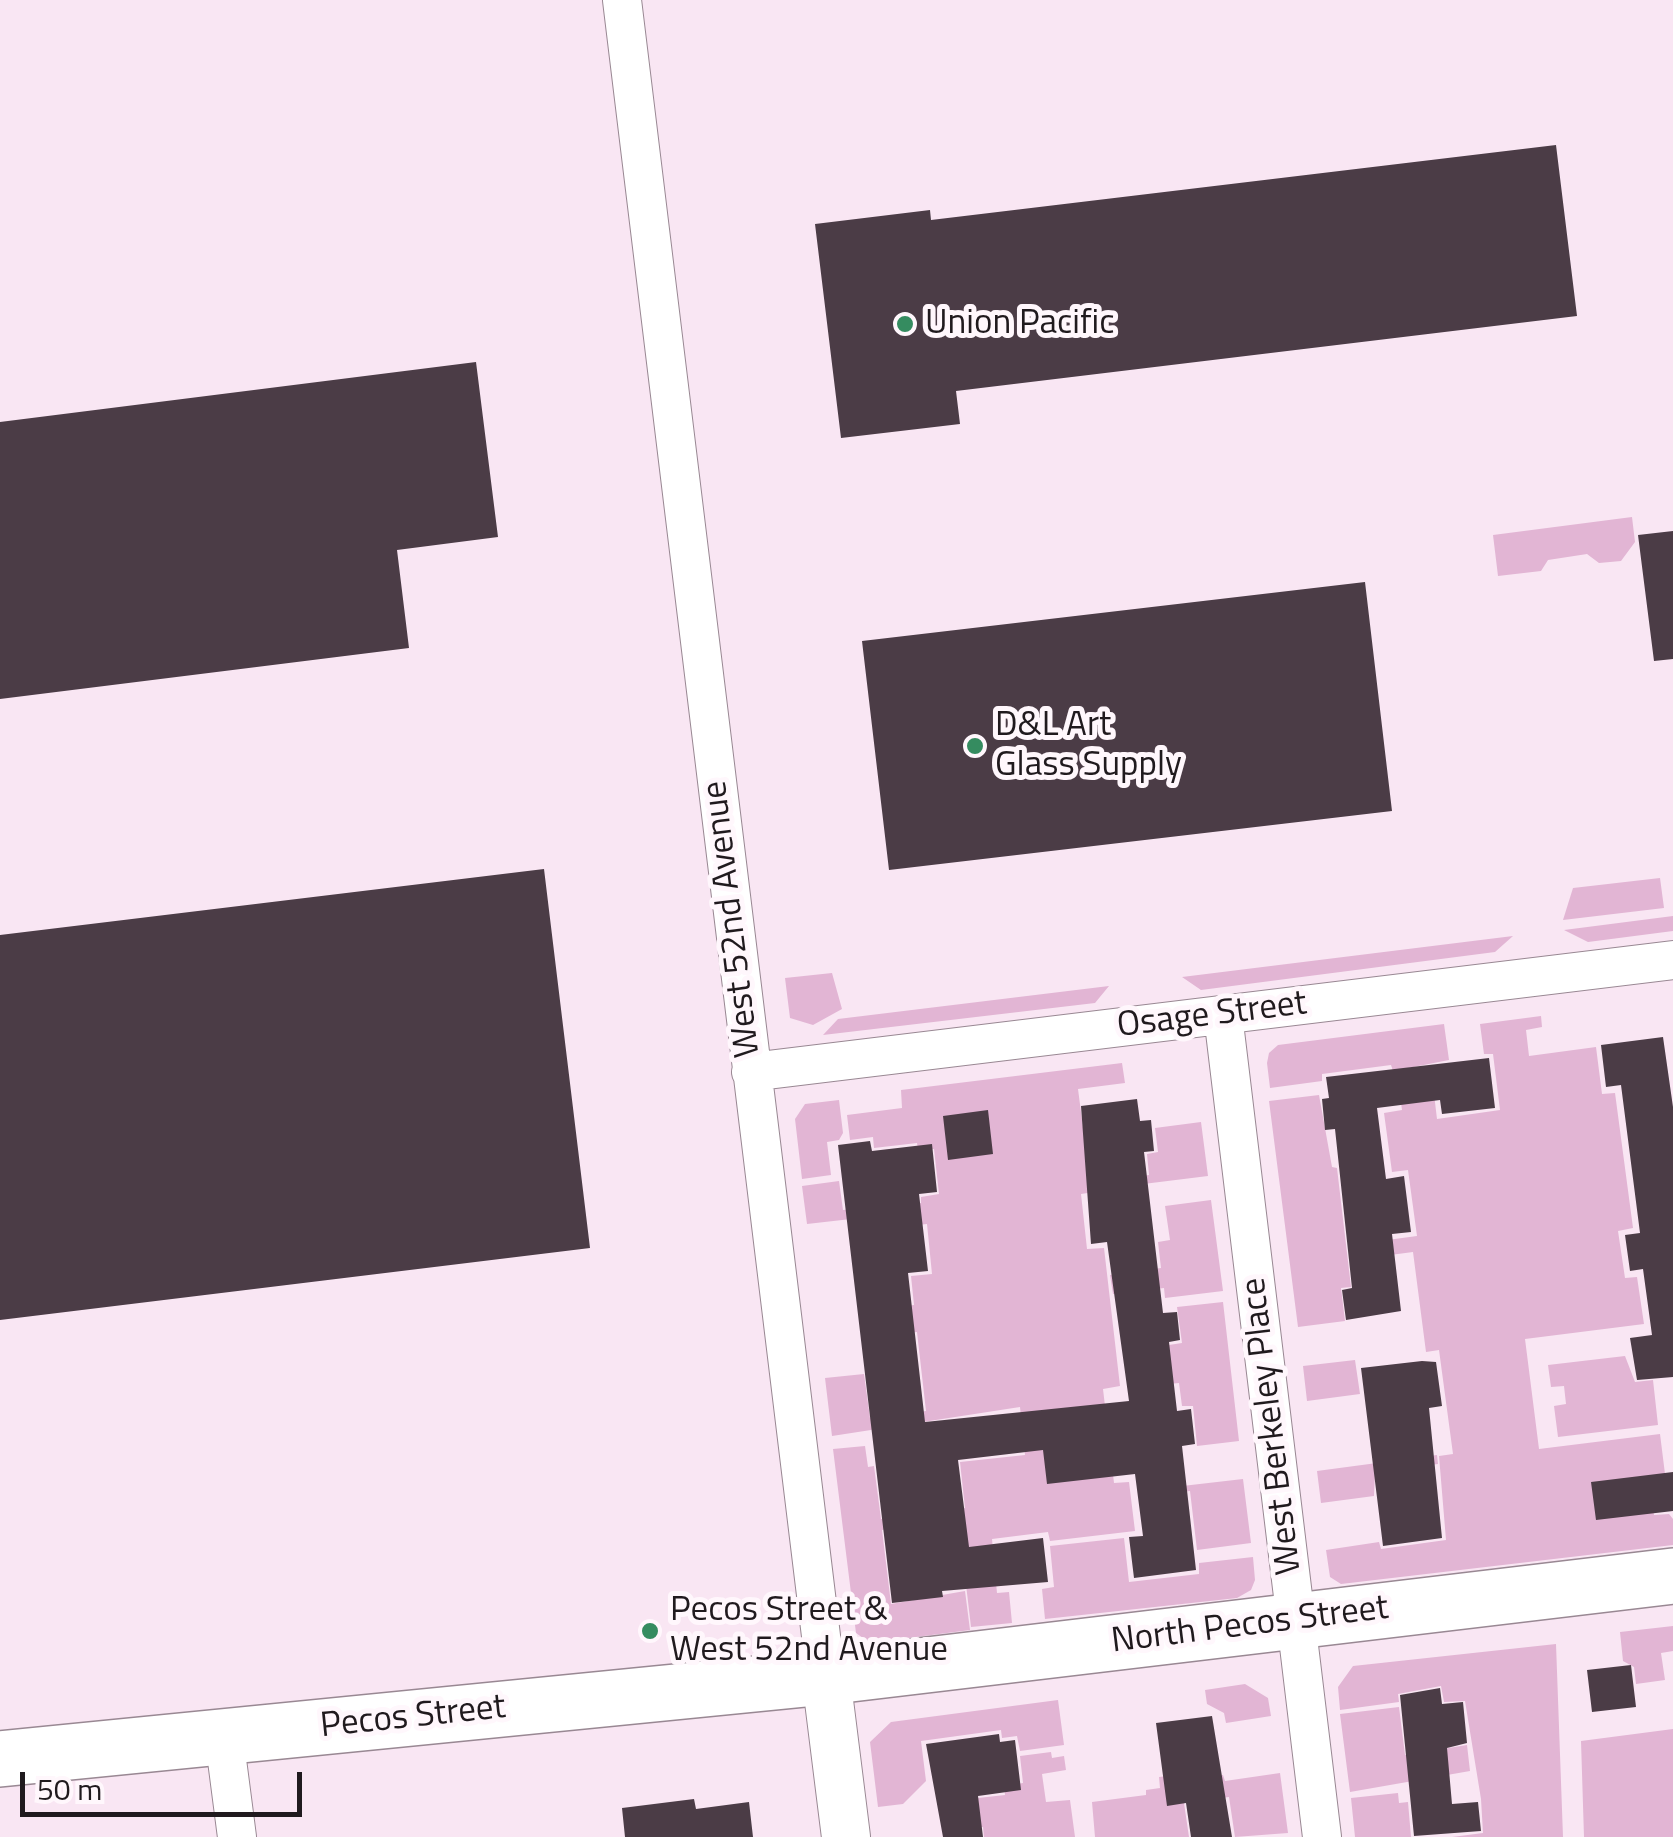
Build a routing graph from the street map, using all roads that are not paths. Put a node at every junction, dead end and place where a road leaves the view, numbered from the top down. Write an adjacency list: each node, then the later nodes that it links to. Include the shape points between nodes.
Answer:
1 (622, 0): 4 (street, West 52nd Avenue)
2 (1673, 960): 3 (street, Osage Street)
3 (1223, 1014): 4 (street, Osage Street); 6 (street, West Berkeley Place)
4 (751, 1072): 7 (street, West 52nd Avenue)
5 (1673, 1576): 6 (main road, North Pecos Street)
6 (1296, 1621): 7 (main road, North Pecos Street); 12 (street, West Berkeley Place)
7 (826, 1677): 8 (main road, Pecos Street); 11 (street, West 52nd Avenue)
8 (224, 1737): 9 (main road, Pecos Street); 10 (street)
9 (0, 1759)
10 (238, 1837)
11 (846, 1837)
12 (1322, 1837)

